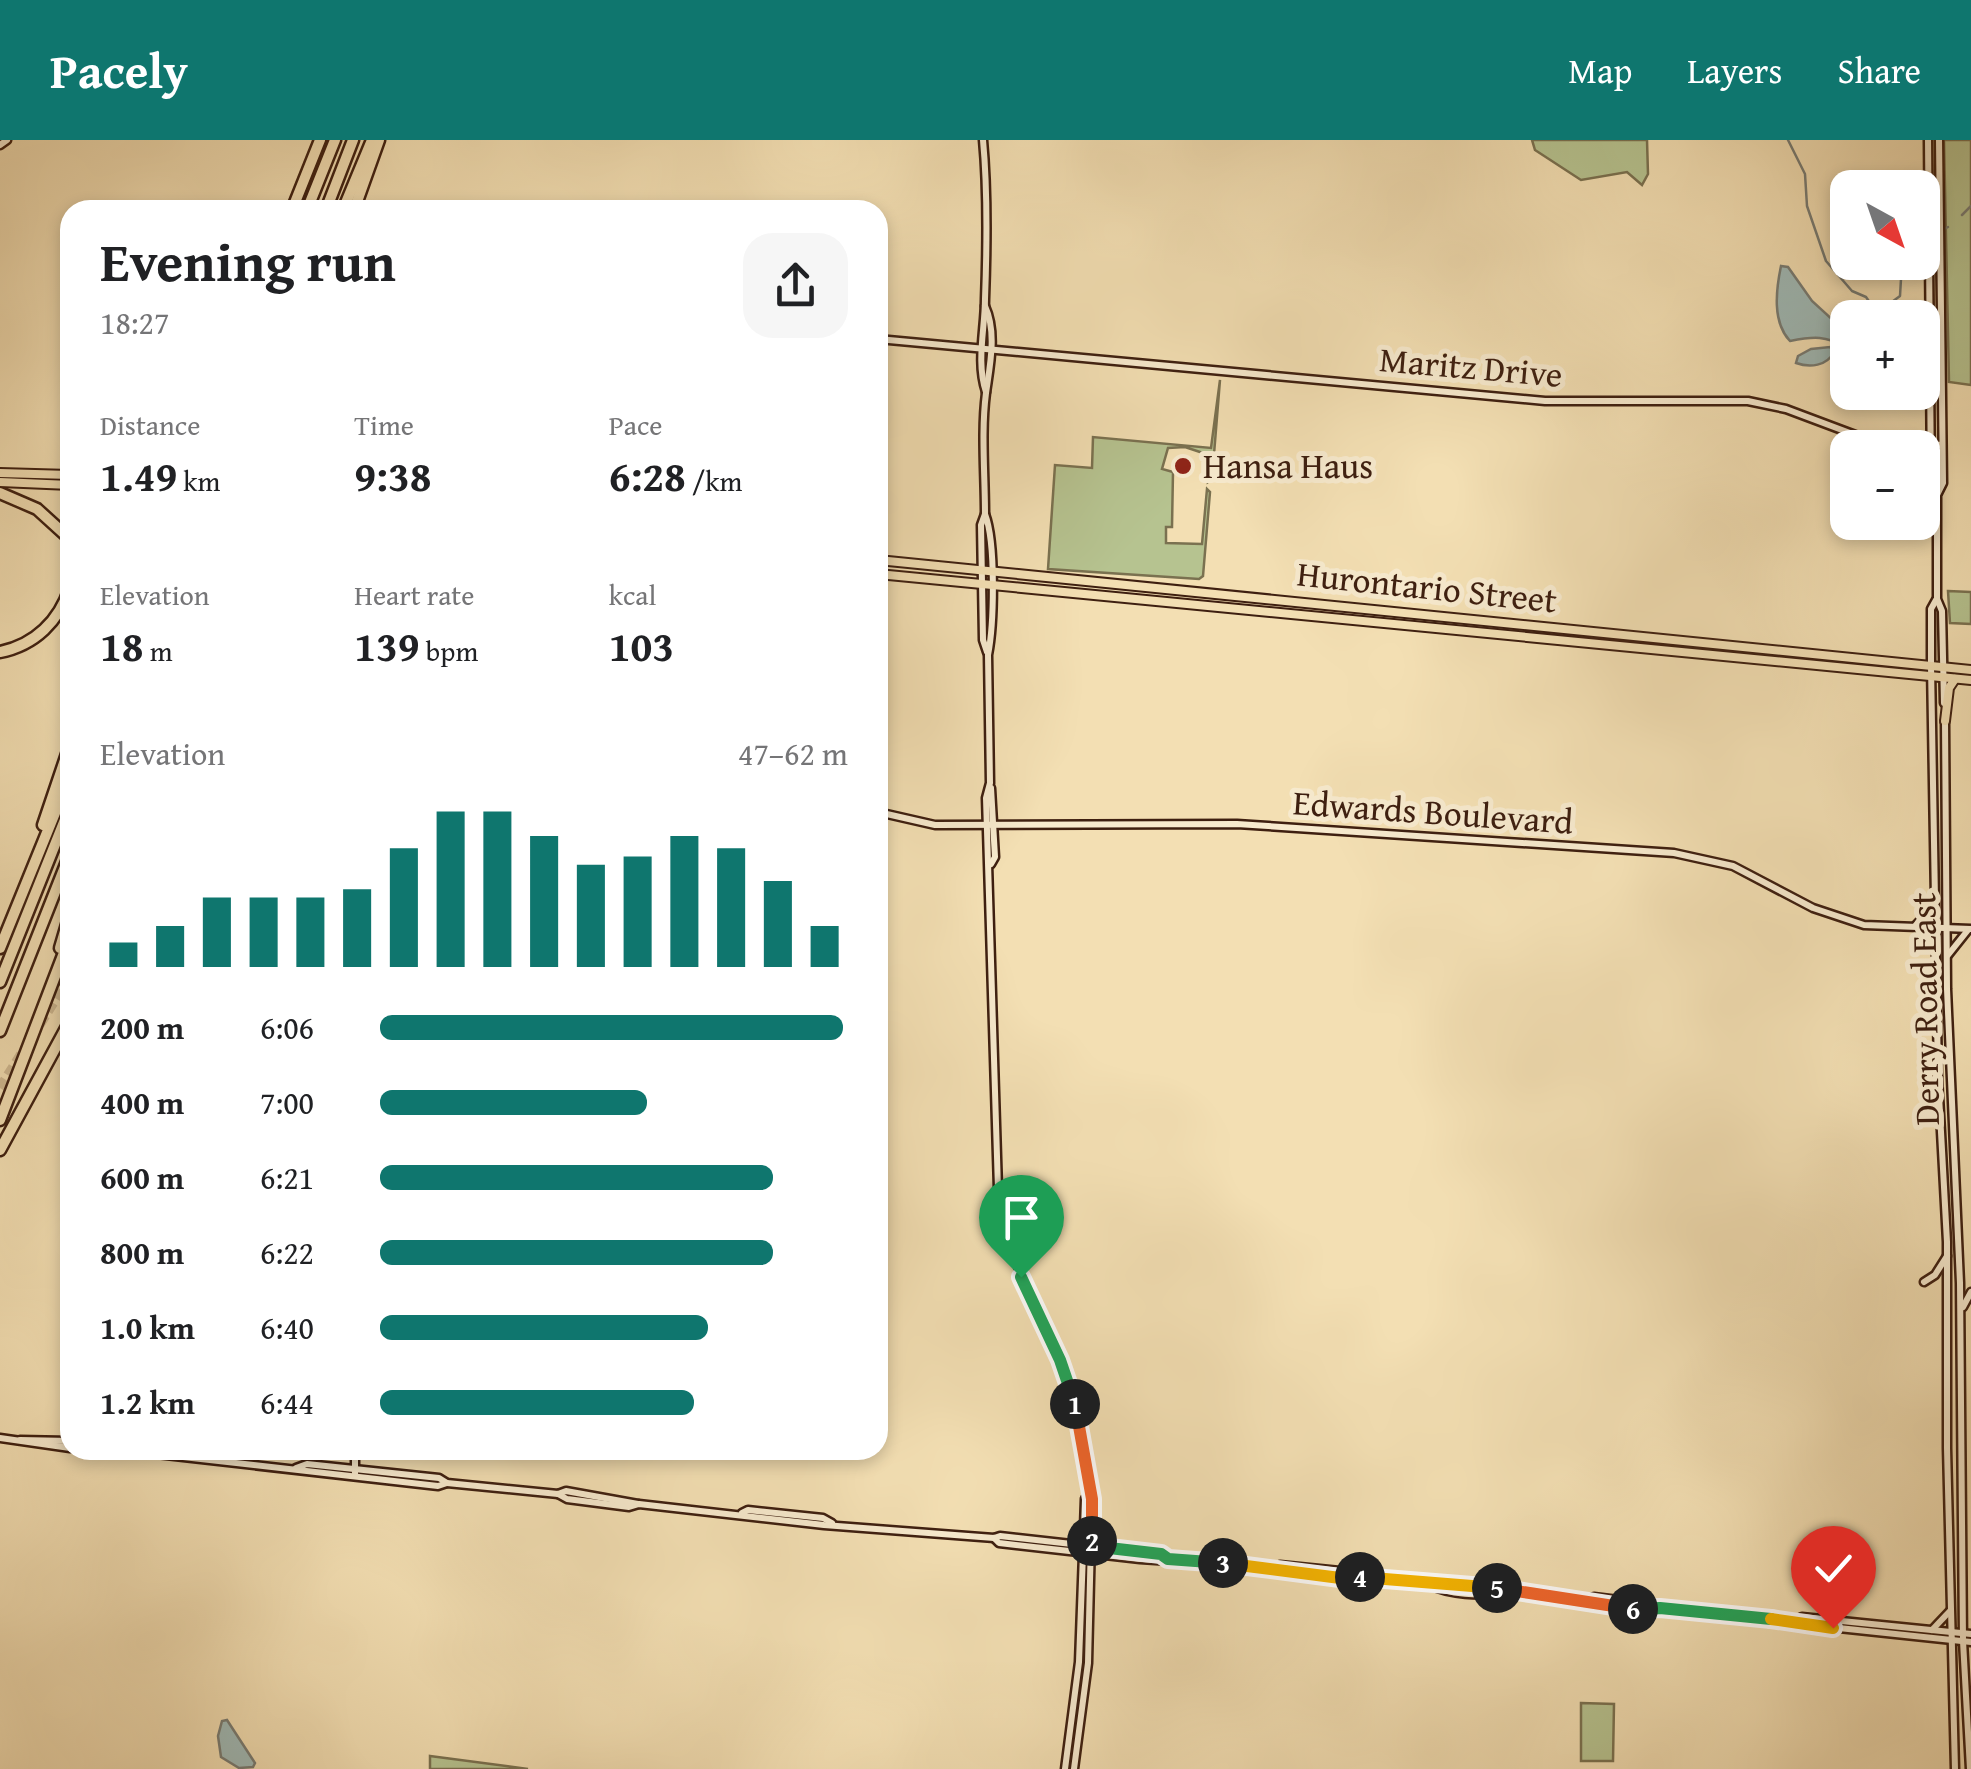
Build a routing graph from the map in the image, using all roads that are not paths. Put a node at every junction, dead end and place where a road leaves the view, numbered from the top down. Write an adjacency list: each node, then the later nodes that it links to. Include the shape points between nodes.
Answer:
1 (7, 140): 9 (main road)
2 (320, 140): 10 (highway)
3 (335, 140): 11 (highway)
4 (353, 140): 12 (highway)
5 (376, 140): 13 (highway); 14 (highway)
6 (984, 140): 18 (main road)
7 (1928, 140): 15 (main road)
8 (1939, 140): 16 (main road)
9 (0, 145)
10 (293, 200)
11 (311, 200)
12 (330, 200)
13 (348, 200)
14 (357, 200)
15 (1930, 295): 16 (main road); 20 (main road)
16 (1940, 296): 21 (main road)
17 (888, 339): 18 (main road, Maritz Drive)
18 (986, 349): 19 (main road, Maritz Drive, via 1545,401 1748,400); 31 (main road)
19 (1842, 430)
20 (1931, 430)
21 (1942, 444): 26 (main road)
22 (0, 473): 23 (main road)
23 (60, 475)
24 (0, 482): 25 (main road)
25 (60, 485)
26 (1940, 489)
27 (0, 494): 28 (highway, via 37,509)
28 (60, 529)
29 (1938, 540): 34 (main road)
30 (888, 561): 31 (main road, Hurontario Street)
31 (986, 571): 33 (main road); 37 (main road, Hurontario Street)
32 (888, 575): 33 (main road, Hurontario Street)
33 (987, 583): 40 (main road, Hurontario Street); 47 (main road)
34 (1937, 600): 37 (main road, Derry Road East, via 1931,609); 39 (main road, Derry Road East)
35 (60, 611): 36 (highway, via 44,631)
36 (0, 652)
37 (1931, 666): 39 (main road, Hurontario Street); 40 (main road, Derry Road East)
38 (1971, 670): 39 (main road, Hurontario Street)
39 (1943, 672): 40 (main road, Hurontario Street); 41 (main road, Hurontario Street); 43 (main road, Derry Road East)
40 (1931, 677): 51 (main road, Derry Road East)
41 (1955, 678): 42 (main road, Hurontario Street); 43 (main road)
42 (1971, 680)
43 (1945, 722): 55 (main road, Derry Road East)
44 (60, 775): 50 (highway)
45 (60, 800): 50 (highway)
46 (888, 814): 47 (main road, Edwards Boulevard, via 935,824)
47 (991, 823): 52 (main road, Edwards Boulevard, via 1236,824 1674,853 1734,866 1835,917); 83 (main road, via 1002,1211 1021,1277 1072,1393 1092,1499)
48 (60, 832): 61 (highway)
49 (60, 879): 66 (highway)
50 (20, 897): 57 (highway)
51 (1935, 901): 52 (main road); 54 (main road, Derry Road East)
52 (1912, 928): 54 (main road, Edwards Boulevard)
53 (1970, 929): 55 (main road, Edwards Boulevard); 58 (main road)
54 (1936, 930): 55 (main road, Edwards Boulevard); 62 (main road, Derry Road East)
55 (1947, 930): 58 (main road, Derry Road East)
56 (60, 944): 60 (highway)
57 (0, 948)
58 (1947, 956): 63 (main road, Derry Road East)
59 (60, 963): 60 (highway)
60 (58, 968): 68 (highway)
61 (0, 982)
62 (1937, 989): 63 (main road); 64 (main road, Derry Road East)
63 (1947, 989): 65 (main road, Derry Road East)
64 (1938, 1018): 65 (main road); 71 (main road, Derry Road East)
65 (1948, 1018): 70 (main road, Derry Road East)
66 (0, 1031)
67 (60, 1039): 69 (highway)
68 (0, 1120)
69 (0, 1150)
70 (1956, 1183): 71 (main road); 72 (main road, Derry Road East)
71 (1944, 1184): 73 (main road, Derry Road East)
72 (1957, 1220): 73 (main road); 77 (main road, Derry Road East)
73 (1946, 1221): 74 (main road, Derry Road East)
74 (1947, 1255): 75 (main road); 84 (main road, Derry Road East)
75 (1924, 1282)
76 (1971, 1292): 77 (main road)
77 (1960, 1312): 88 (main road, Derry Road East)
78 (0, 1438): 79 (main road)
79 (60, 1443)
80 (218, 1460): 82 (main road)
81 (355, 1460): 82 (main road)
82 (355, 1473): 83 (main road)
83 (1088, 1549): 85 (main road); 91 (main road); 92 (main road, via 1088,1663)
84 (1951, 1610): 86 (main road); 87 (main road, Derry Road East)
85 (1795, 1621): 86 (main road); 87 (main road)
86 (1932, 1630): 87 (main road)
87 (1952, 1636): 88 (main road); 93 (main road, Derry Road East)
88 (1967, 1638): 90 (main road, Derry Road East)
89 (1971, 1655): 90 (main road)
90 (1964, 1666): 94 (main road, Derry Road East)
91 (1065, 1769)
92 (1074, 1769)
93 (1955, 1769)
94 (1970, 1769)

